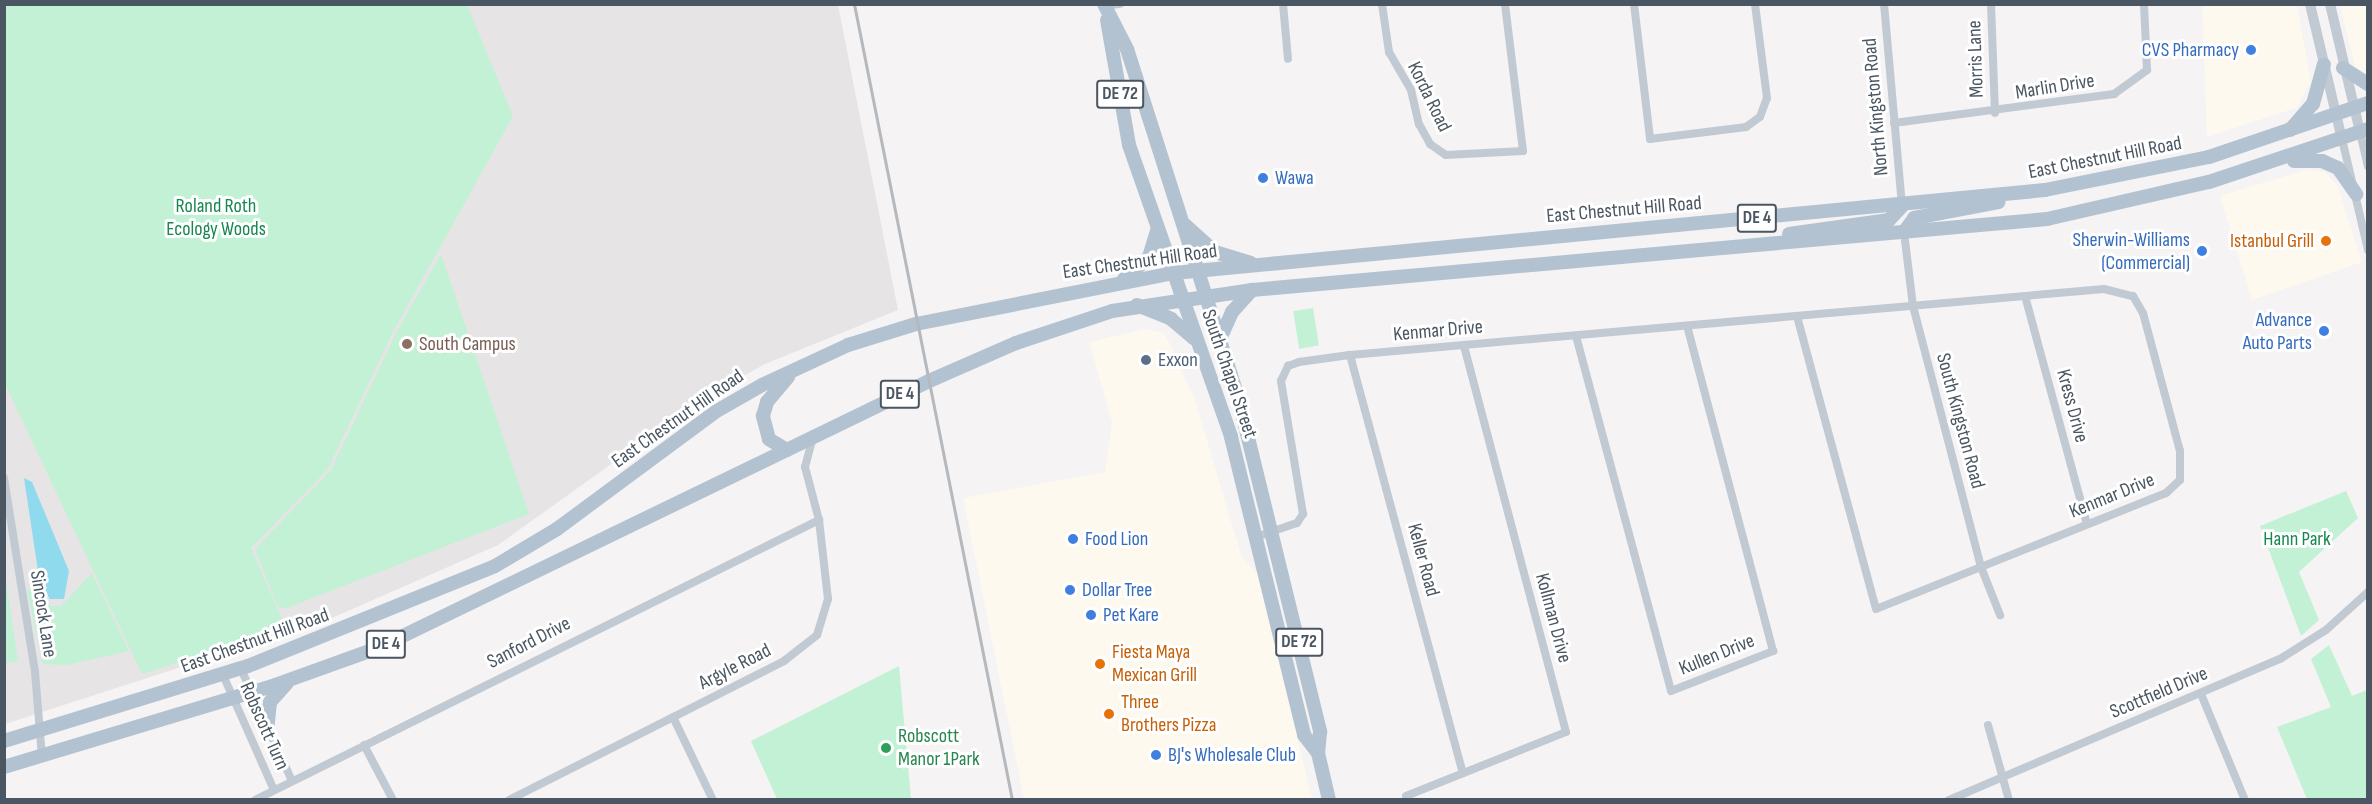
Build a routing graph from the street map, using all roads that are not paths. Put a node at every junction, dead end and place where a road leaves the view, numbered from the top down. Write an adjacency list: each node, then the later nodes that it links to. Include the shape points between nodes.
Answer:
1 (1120, 4): 12 (street)
2 (1283, 4): 13 (street)
3 (1382, 4): 4 (street, Korda Road, via 1389,51 1411,90 1419,124 1430,144 1446,155 1523,151)
4 (1505, 4)
5 (1634, 4): 6 (street, via 1650,139 1746,127 1760,117 1767,98)
6 (1755, 4)
7 (1884, 4): 21 (street, North Kingston Road)
8 (1991, 4): 19 (street, Morris Lane)
9 (2144, 4): 19 (street, Marlin Drive, via 2149,59 2138,80 2114,93)
10 (2310, 4): 14 (street)
11 (2330, 4): 15 (street)
12 (1104, 5): 30 (main road, South Chapel Street / DE 72, via 1127,49); 31 (main road, South Chapel Street / DE 72, via 1129,145)
13 (1288, 59)
14 (2324, 64): 20 (street); 23 (main road, via 2313,104)
15 (2343, 68): 16 (main road); 18 (street)
16 (2367, 84)
17 (2367, 103): 18 (main road, East Chestnut Hill Road / DE 4)
18 (2354, 109): 20 (main road, East Chestnut Hill Road / DE 4); 22 (street)
19 (1995, 113): 21 (street, Marlin Drive)
20 (2336, 116): 23 (main road, East Chestnut Hill Road / DE 4); 24 (street)
21 (1894, 123): 29 (street, North Kingston Road)
22 (2364, 130): 24 (main road, East Chestnut Hill Road / DE 4); 26 (street)
23 (2288, 132): 27 (main road, East Chestnut Hill Road / DE 4, via 2147,171)
24 (2342, 139): 25 (main road, East Chestnut Hill Road / DE 4); 28 (street)
25 (2259, 166): 28 (main road, via 2322,161 2347,177); 32 (main road, East Chestnut Hill Road / DE 4, via 2137,202 2047,219)
26 (2367, 166)
27 (2017, 194): 29 (main road, East Chestnut Hill Road / DE 4); 32 (main road, via 1992,205 1914,219)
28 (2355, 194): 34 (street)
29 (1902, 206): 33 (main road, via 1889,220 1796,233); 35 (main road, East Chestnut Hill Road / DE 4)
30 (1181, 221): 35 (main road, via 1215,252); 36 (main road, South Chapel Street / DE 72)
31 (1158, 228): 37 (main road, South Chapel Street / DE 72); 38 (main road, via 1149,257)
32 (1904, 232): 33 (main road, East Chestnut Hill Road / DE 4); 44 (street, South Kingston Road)
33 (1753, 245): 39 (main road, East Chestnut Hill Road / DE 4)
34 (2367, 250)
35 (1257, 265): 36 (main road, East Chestnut Hill Road / DE 4)
36 (1198, 271): 37 (main road, East Chestnut Hill Road / DE 4); 40 (main road, South Chapel Street / DE 72)
37 (1174, 273): 38 (main road, East Chestnut Hill Road / DE 4); 42 (main road, South Chapel Street / DE 72)
38 (1120, 281): 52 (main road, East Chestnut Hill Road / DE 4, via 916,324)
39 (1252, 290): 40 (main road, East Chestnut Hill Road / DE 4); 48 (main road, via 1232,312)
40 (1206, 295): 42 (main road, East Chestnut Hill Road / DE 4); 48 (main road, South Chapel Street / DE 72)
41 (2025, 297): 44 (street, Kenmar Drive); 58 (street, Kress Drive); 58 (street, Kenmar Drive, via 2115,289 2139,303 2146,324 2180,450 2180,480 2166,493)
42 (1182, 298): 43 (main road, East Chestnut Hill Road / DE 4); 49 (main road, South Chapel Street / DE 72)
43 (1137, 305): 49 (main road, via 1171,319); 53 (main road, East Chestnut Hill Road / DE 4, via 1016,343)
44 (1913, 306): 45 (street, Kenmar Drive); 61 (street, South Kingston Road)
45 (1797, 316): 46 (street, Kenmar Drive); 61 (street, Kenmar Drive, via 1876,609)
46 (1687, 326): 47 (street, Kenmar Drive); 47 (street, Kullen Drive, via 1773,651 1671,691)
47 (1576, 336): 50 (street, Kenmar Drive)
48 (1220, 339): 59 (main road, South Chapel Street / DE 72)
49 (1198, 341): 60 (main road, South Chapel Street / DE 72, via 1231,437)
50 (1464, 346): 51 (street, Kenmar Drive); 79 (street, Kollman Drive, via 1566,732)
51 (1350, 355): 59 (street, Kenmar Drive, via 1299,362 1283,373 1304,507 1297,523); 79 (street, Keller Road)
52 (803, 364): 54 (main road, via 776,388 763,416 769,439); 64 (main road, East Chestnut Hill Road / DE 4, via 715,412 566,523 495,566)
53 (813, 437): 54 (main road, East Chestnut Hill Road / DE 4); 55 (street, Argyle Road)
54 (787, 450): 55 (street); 66 (main road, East Chestnut Hill Road / DE 4, via 464,609)
55 (805, 467): 57 (street, Argyle Road)
56 (4, 478): 73 (street, Sincock Lane)
57 (819, 520): 70 (street, Argyle Road, via 828,599 817,635 784,661); 75 (street, Sanford Drive)
58 (2087, 524): 61 (street, Kenmar Drive)
59 (1273, 532): 60 (street, Kenmar Drive); 76 (main road, South Chapel Street / DE 72, via 1320,732)
60 (1256, 537): 76 (main road, South Chapel Street / DE 72, via 1304,735)
61 (1981, 567): 63 (street, South Kingston Road)
62 (2367, 592): 68 (street, Scottfield Drive, via 2301,648)
63 (2000, 615)
64 (241, 669): 65 (main road, East Chestnut Hill Road / DE 4); 67 (street, Robscott Turn)
65 (223, 675): 69 (street, Robscott Turn); 73 (main road, East Chestnut Hill Road / DE 4)
66 (292, 680): 67 (main road, East Chestnut Hill Road / DE 4); 72 (main road, via 270,702)
67 (249, 693): 69 (main road, East Chestnut Hill Road / DE 4); 72 (street, Robscott Turn)
68 (2201, 694): 80 (street, Scottfield Drive); 91 (street)
69 (232, 697): 77 (main road, East Chestnut Hill Road / DE 4); 82 (street, Robscott Turn)
70 (673, 717): 86 (street, Argyle Road); 87 (street)
71 (1988, 725): 80 (street)
72 (267, 731): 81 (street, Robscott Turn)
73 (40, 732): 74 (main road, East Chestnut Hill Road / DE 4); 77 (street, Sincock Lane)
74 (4, 741)
75 (364, 745): 81 (street, Sanford Drive); 85 (street)
76 (1318, 753): 88 (main road, South Chapel Street / DE 72)
77 (42, 756): 78 (main road, East Chestnut Hill Road / DE 4)
78 (4, 767)
79 (1463, 773): 83 (street, Kollman Drive)
80 (2001, 777): 89 (street, Scottfield Drive); 90 (street)
81 (292, 781): 82 (street, Sanford Drive)
82 (274, 790): 84 (street, Sanford Drive)
83 (1406, 796)
84 (255, 800)
85 (393, 800)
86 (509, 800)
87 (713, 800)
88 (1329, 800)
89 (1949, 800)
90 (2008, 800)
91 (2246, 800)

